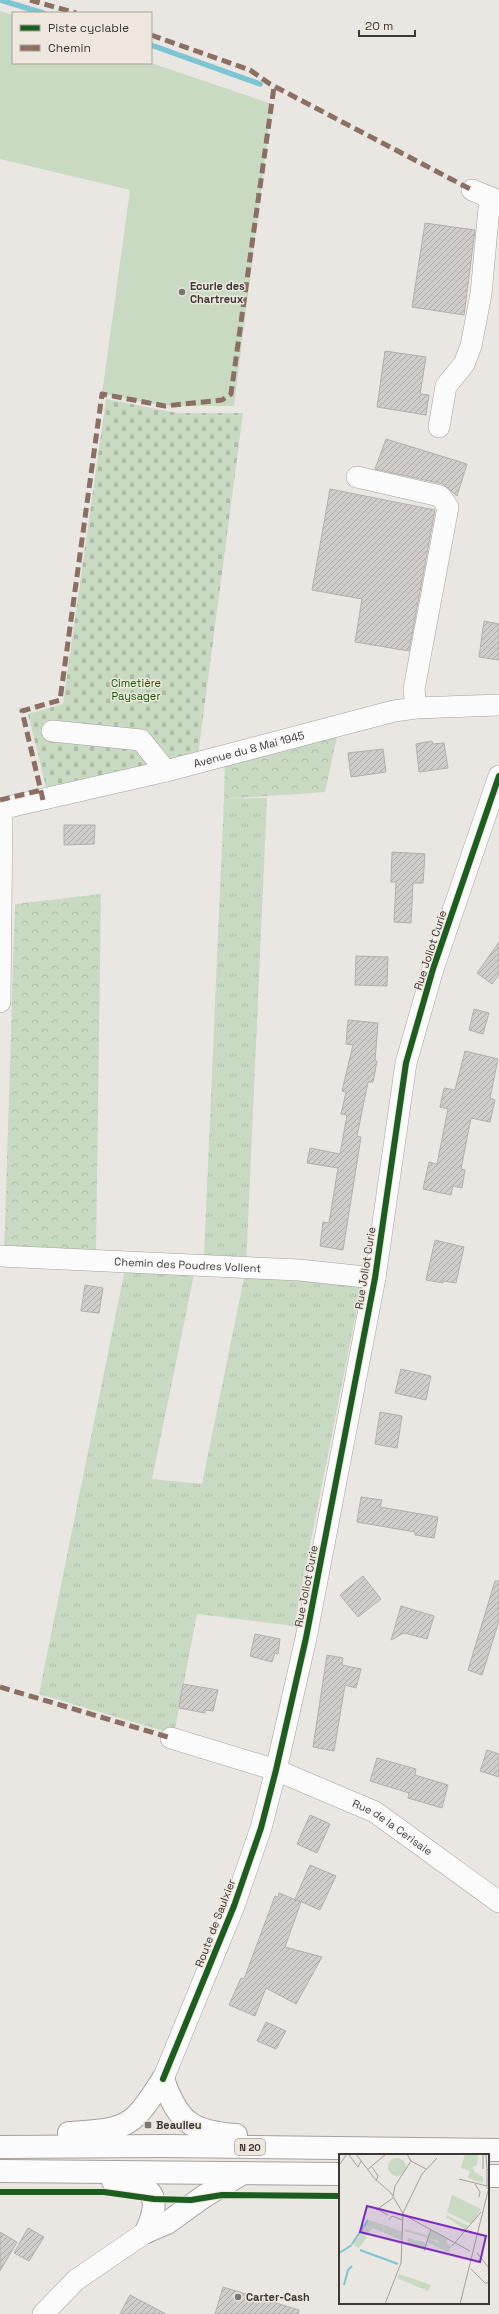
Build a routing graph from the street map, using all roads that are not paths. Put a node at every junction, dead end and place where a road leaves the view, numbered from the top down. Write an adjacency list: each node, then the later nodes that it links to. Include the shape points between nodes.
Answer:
1 (487, 196): 2 (street, via 481,294 471,346 464,364 446,386)
2 (439, 428)
3 (356, 477): 5 (street, via 440,496 448,507 414,689)
4 (499, 705): 5 (street, Avenue du 8 Mai 1945)
5 (416, 708): 7 (street, Avenue du 8 Mai 1945, via 394,711)
6 (52, 731): 7 (street, via 141,740)
7 (166, 771): 9 (street, Avenue du 8 Mai 1945)
8 (499, 776): 12 (street, Rue Joliot Curie, via 433,969 406,1063)
9 (1, 809): 10 (street)
10 (0, 1002)
11 (0, 1256): 12 (street, Chemin des Poudres Vollent, via 299,1270)
12 (375, 1278): 14 (street, Rue Joliot Curie, via 306,1638)
13 (171, 1738): 14 (street, Rue de la Cerisaie)
14 (276, 1770): 15 (street, Rue de la Cerisaie, via 374,1812); 16 (street, Route de Saulxier, via 261,1828 234,1906)
15 (499, 1902)
16 (163, 2079): 17 (highway, via 137,2116 124,2124 105,2130); 19 (highway, via 180,2116 200,2130 218,2134)
17 (0, 2142)
18 (0, 2147): 19 (highway, N 20)
19 (499, 2149)
20 (0, 2172): 21 (highway); 23 (highway, via 131,2183 147,2189 154,2199 154,2214)
21 (242, 2173): 22 (highway); 23 (highway, via 167,2223)
22 (339, 2174)
23 (146, 2232): 24 (street, via 76,2280)
24 (43, 2314)

